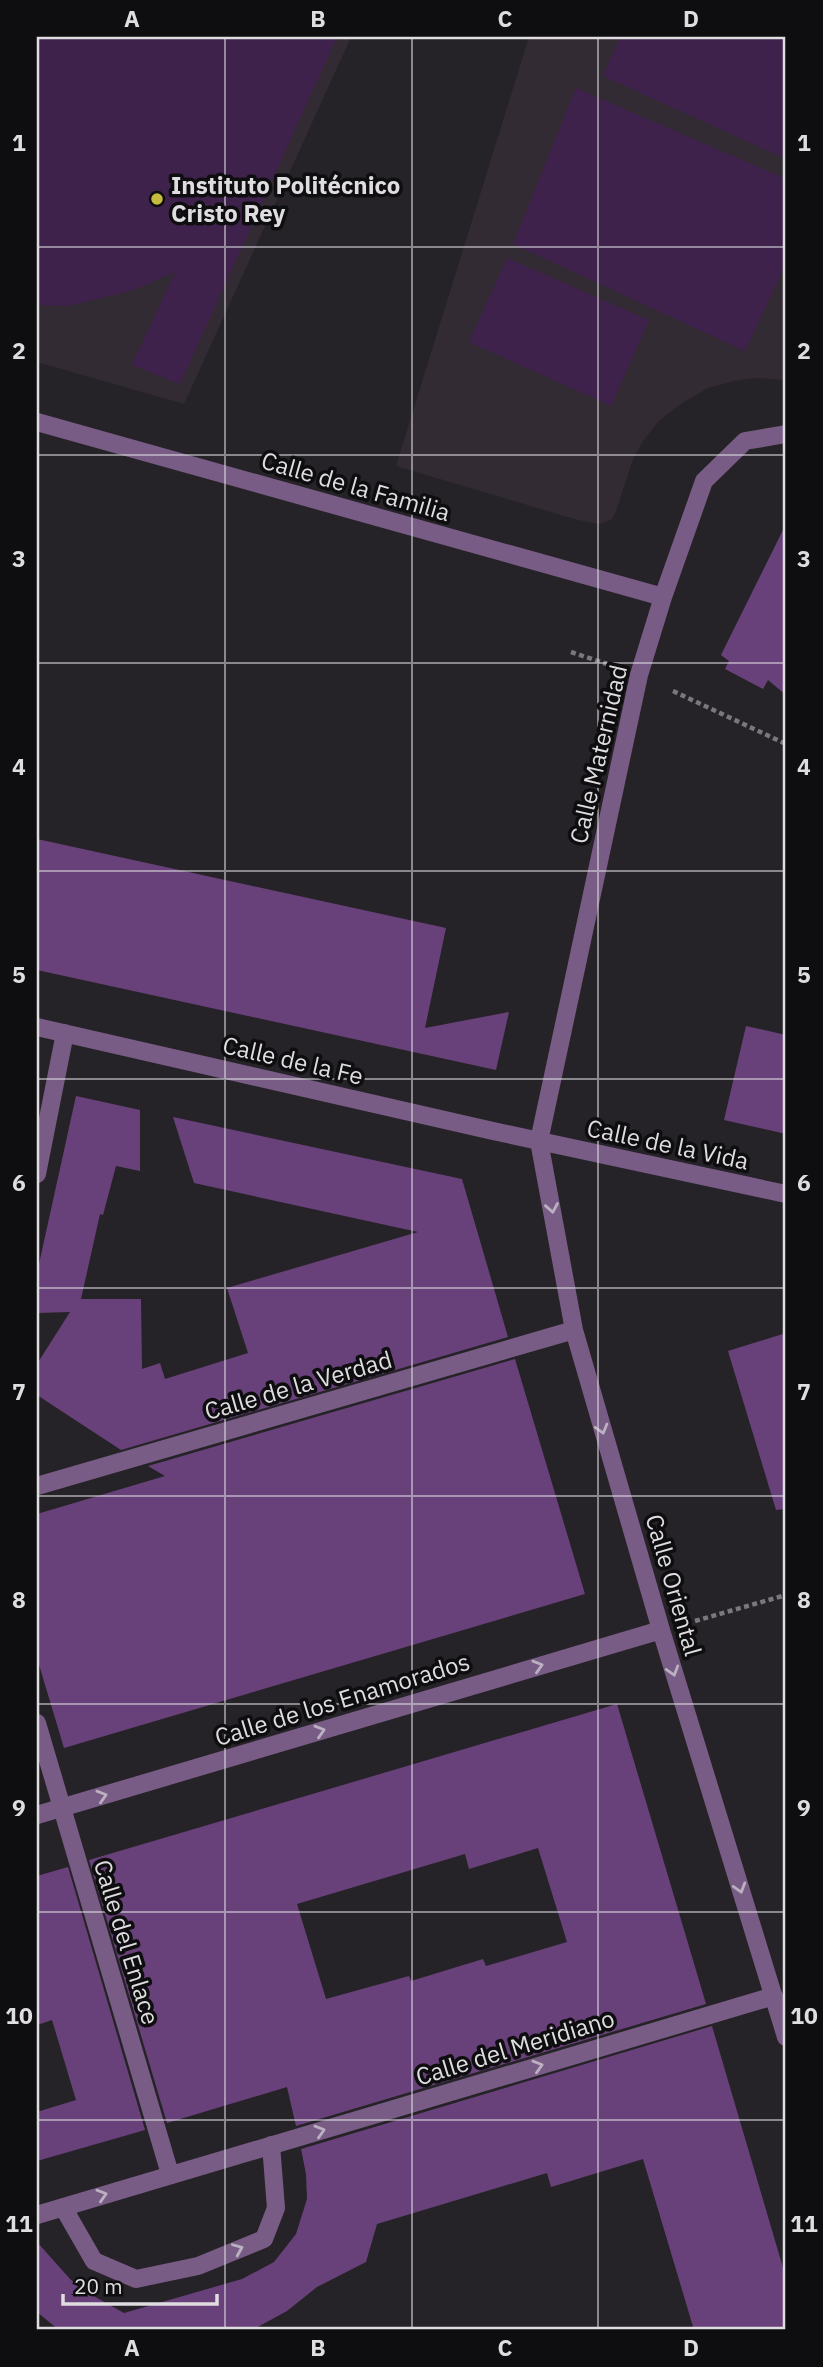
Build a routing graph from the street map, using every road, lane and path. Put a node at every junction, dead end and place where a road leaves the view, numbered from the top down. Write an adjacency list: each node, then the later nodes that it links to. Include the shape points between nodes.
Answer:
1 (37, 422): 3 (street, Calle de la Familia)
2 (786, 435): 3 (street, Calle Maternidad, via 745,441 704,481)
3 (663, 597): 5 (street, Calle Maternidad)
4 (571, 652): 5 (path)
5 (639, 675): 6 (path); 9 (street, Calle Maternidad)
6 (786, 744)
7 (37, 1027): 8 (street, Calle de la Fe)
8 (65, 1033): 9 (street, Calle de la Fe); 10 (street)
9 (539, 1141): 11 (street, Calle de la Vida); 12 (street, Calle Oriental, one-way to 12)
10 (37, 1174)
11 (786, 1194)
12 (574, 1330): 13 (street, Calle de la Verdad); 15 (street, Calle Oriental, one-way to 15)
13 (37, 1486)
14 (786, 1595): 15 (path)
15 (661, 1630): 17 (street, Calle de los Enamorados, one-way to 15); 19 (street, Calle Oriental, one-way to 19)
16 (37, 1723): 17 (street, Calle del Enlace)
17 (61, 1808): 18 (street, Calle de los Enamorados); 22 (street, Calle del Enlace)
18 (37, 1815)
19 (774, 1996): 20 (street, Calle Oriental); 21 (street, Calle del Meridiano, one-way to 19)
20 (786, 2037)
21 (271, 2145): 22 (street, Calle del Meridiano); 23 (street, one-way to 21, via 93,2261 136,2279 198,2266 264,2239 276,2208)
22 (170, 2174): 23 (street, Calle del Meridiano, one-way to 22)
23 (63, 2207): 24 (street, Calle del Meridiano)
24 (37, 2215)

